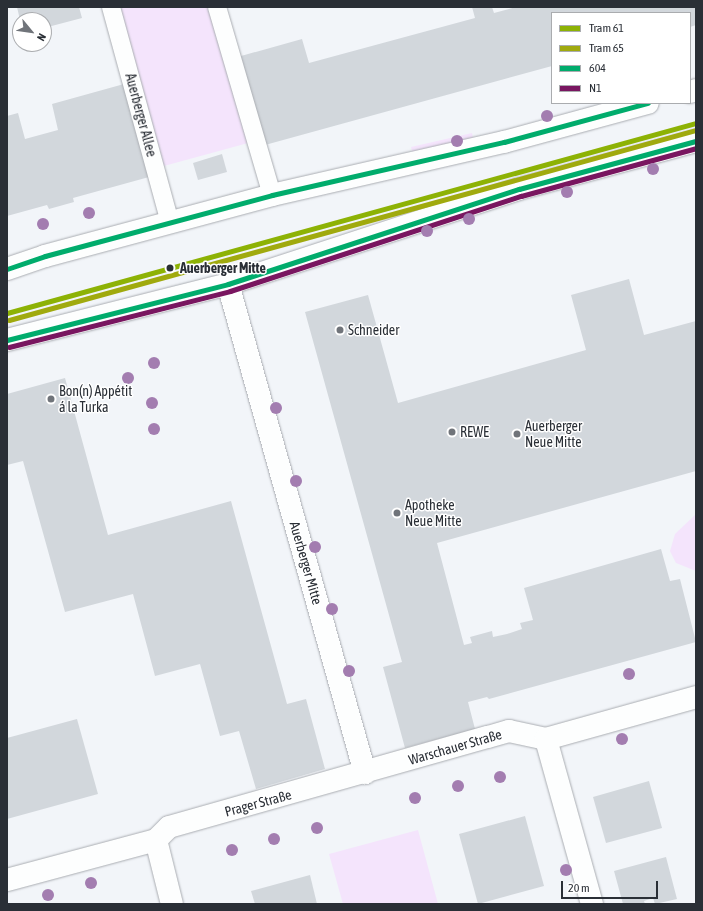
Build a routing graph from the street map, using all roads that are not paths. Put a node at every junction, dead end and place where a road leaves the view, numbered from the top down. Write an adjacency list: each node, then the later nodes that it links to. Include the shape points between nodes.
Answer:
1 (111, 7): 6 (lane, Auerberger Allee)
2 (217, 7): 5 (lane)
3 (644, 104): 5 (street, via 504,142)
4 (696, 141): 8 (street, via 519,189)
5 (272, 195): 6 (street)
6 (170, 222): 7 (street, via 44,256)
7 (7, 269)
8 (228, 284): 9 (street); 12 (street, Auerberger Mitte)
9 (7, 340)
10 (696, 697): 11 (street, Warschauer Straße)
11 (546, 739): 12 (street, Warschauer Straße, via 509,731); 16 (street)
12 (364, 773): 13 (street, Prager Straße, via 169,827)
13 (156, 840): 14 (street, Prager Straße); 15 (street)
14 (7, 880)
15 (172, 904)
16 (592, 904)

